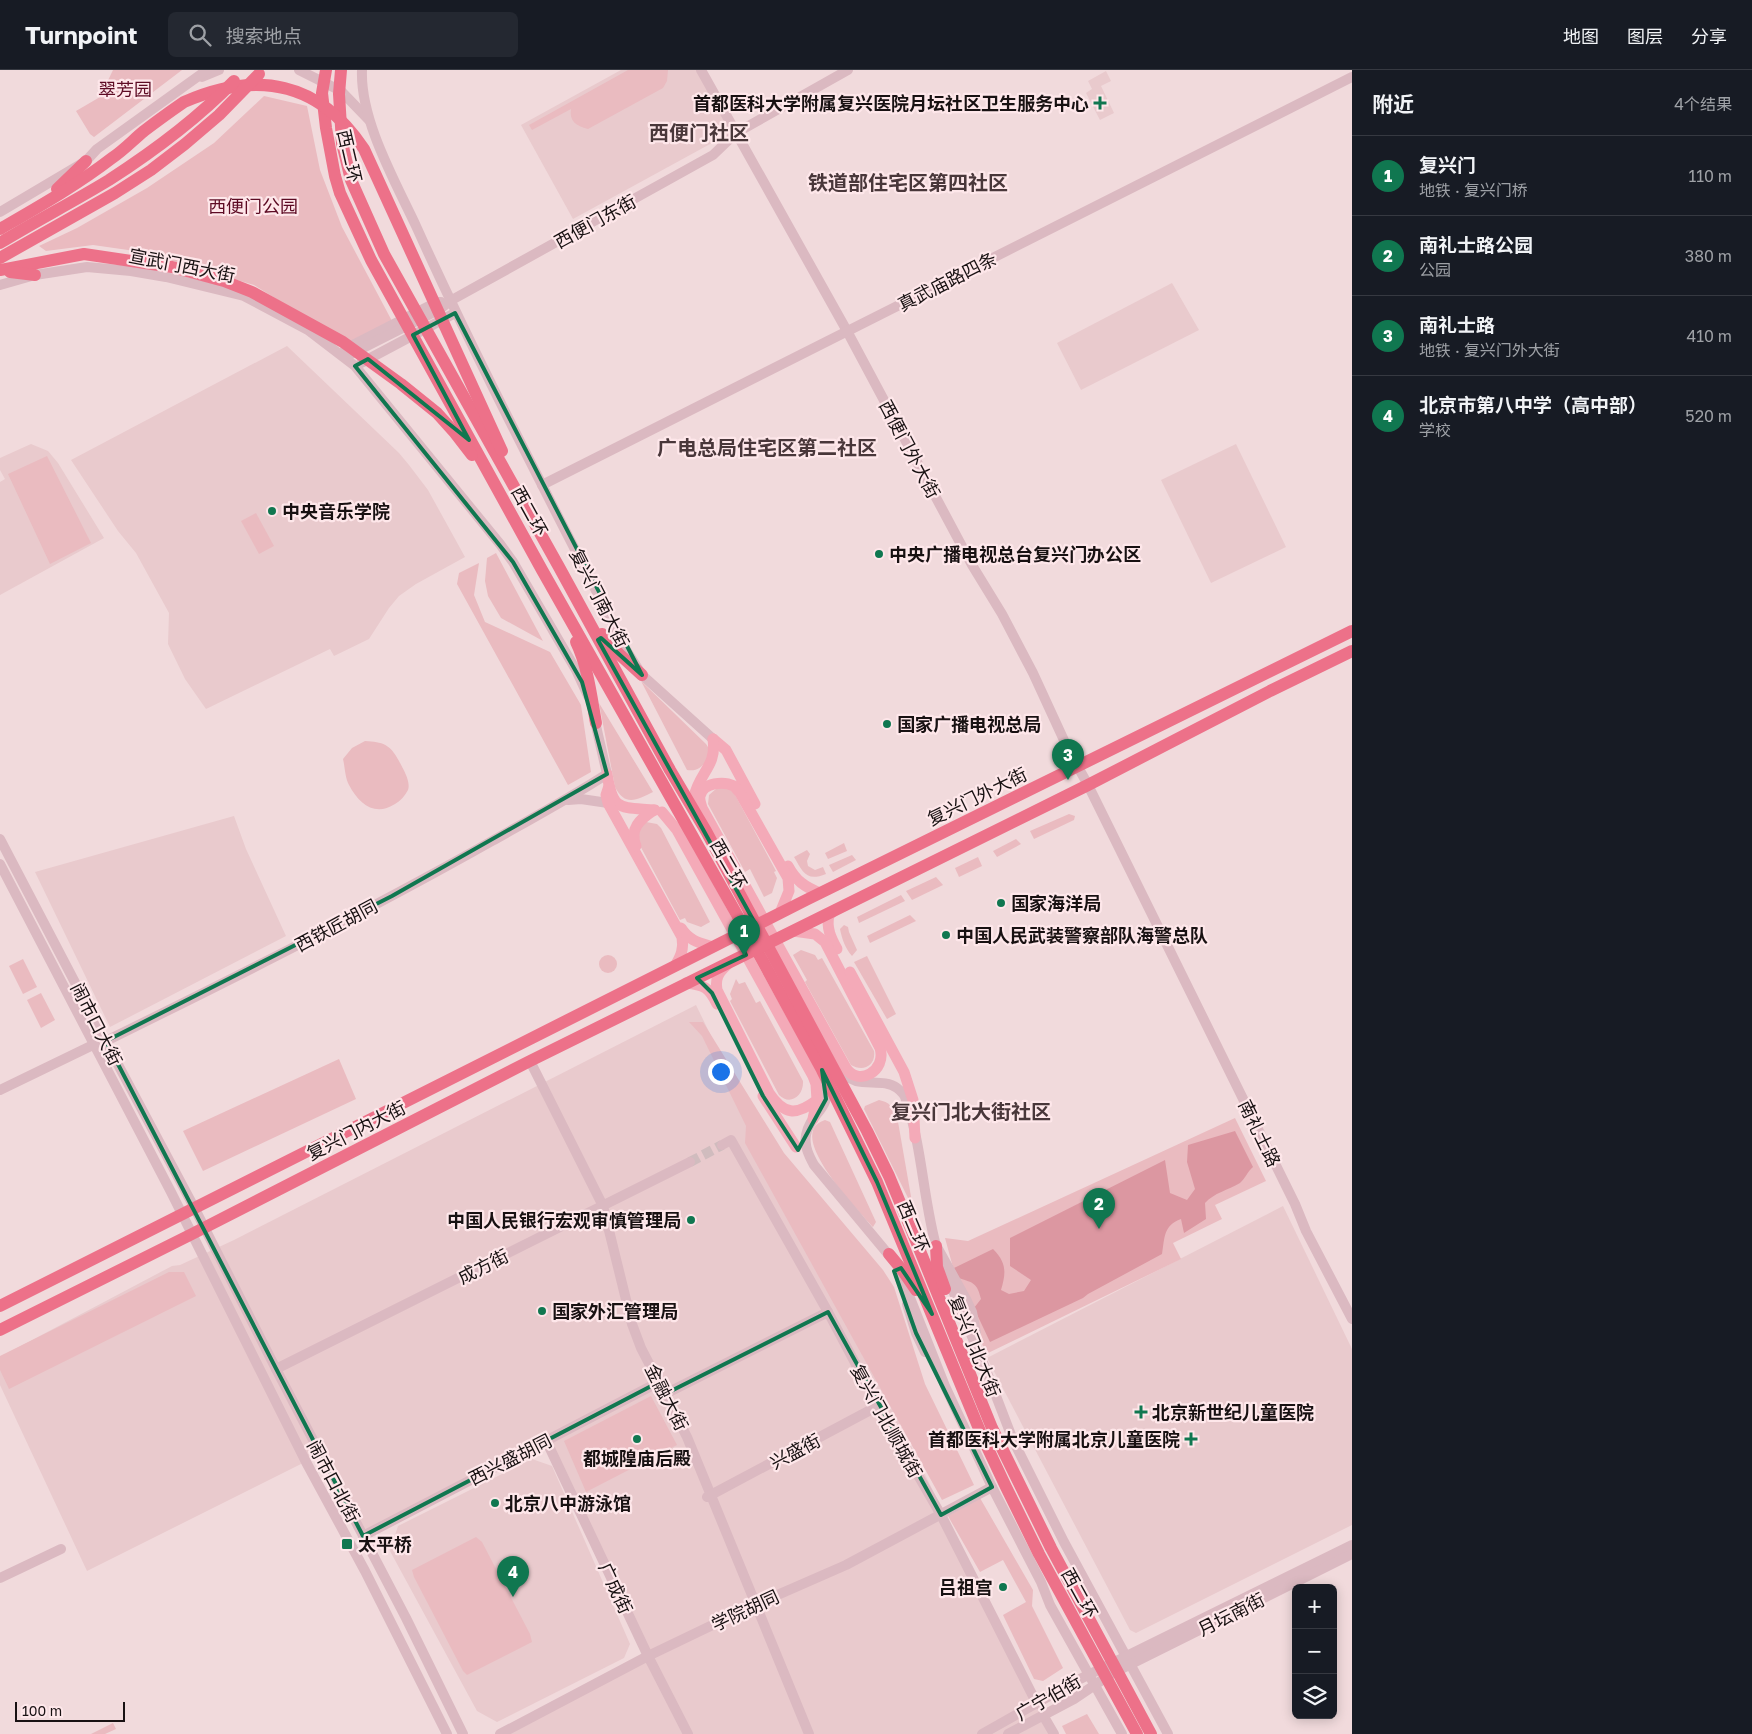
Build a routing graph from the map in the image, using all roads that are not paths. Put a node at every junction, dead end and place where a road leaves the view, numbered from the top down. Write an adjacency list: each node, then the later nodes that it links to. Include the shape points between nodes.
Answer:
1 (207, 70): 12 (street)
2 (219, 70): 12 (street)
3 (244, 70): 19 (highway, via 210,106 176,132 109,179)
4 (262, 70): 20 (highway, via 219,115 171,154 115,193)
5 (299, 70): 13 (street, via 340,91)
6 (326, 70): 30 (highway, 西二环, via 322,94 340,193 371,260)
7 (341, 70): 31 (highway, 西二环, via 342,142 352,180 384,254)
8 (362, 70): 13 (street, via 361,85)
9 (702, 70): 14 (street, 西便门外大街)
10 (848, 70): 14 (street, 西便门东街)
11 (1352, 77): 26 (street, 真武庙路四条)
12 (195, 80): 15 (street, via 97,149)
13 (370, 121): 24 (street)
14 (736, 134): 24 (street, 西便门东街, via 713,156); 26 (street, 西便门外大街)
15 (86, 161): 16 (highway); 17 (street)
16 (41, 205): 18 (highway); 31 (highway, via 83,180 185,102 216,85 245,77 275,80 296,86 316,97 351,129 364,149 507,461)
17 (0, 212)
18 (0, 229)
19 (0, 243)
20 (0, 258)
21 (0, 271): 22 (highway); 30 (highway, via 84,254 172,267 252,292 343,342 401,384 436,413)
22 (35, 275): 23 (street, 宣武门西大街); 27 (street, 宣武门西大街, via 87,267 122,270 244,296 308,330)
23 (0, 284)
24 (450, 301): 25 (street, 复兴门南大街); 27 (street, 西便门东街, via 440,310)
25 (455, 313): 28 (street); 29 (street, 复兴门南大街)
26 (846, 329): 29 (street, 真武庙路四条); 39 (street, 西便门外大街, via 972,565 1014,636)
27 (341, 356): 28 (street)
28 (355, 366): 37 (street, via 510,558 576,670)
29 (542, 485): 36 (street, 复兴门南大街, via 626,650)
30 (498, 489): 33 (highway, 西二环)
31 (520, 498): 32 (highway, 西二环)
32 (580, 607): 36 (highway, via 612,647); 47 (highway, 西二环)
33 (565, 609): 37 (highway, via 588,676); 46 (highway, 西二环)
34 (1352, 631): 39 (highway, 复兴门外大街)
35 (1352, 651): 41 (highway)
36 (642, 675): 38 (street, 复兴门南大街)
37 (596, 723): 40 (street)
38 (713, 739): 47 (main road, via 712,761 694,797); 50 (main road, via 726,750 793,875 800,883)
39 (1078, 766): 41 (street, 西便门外大街); 50 (highway, 复兴门外大街)
40 (607, 774): 42 (main road); 43 (street, 西铁匠胡同)
41 (1088, 785): 51 (highway); 83 (street, 南礼士路)
42 (609, 786): 44 (main road); 45 (main road, via 611,796 618,804 626,808)
43 (562, 802): 44 (street, via 581,799); 58 (street, 西铁匠胡同, via 392,896)
44 (608, 803): 56 (main road, via 682,937 682,955)
45 (658, 811): 46 (main road); 54 (main road, via 644,816 636,825 634,841 686,935 697,943); 65 (main road, via 677,830 813,1076)
46 (684, 820): 61 (highway, 西二环)
47 (706, 832): 61 (highway, 西二环)
48 (0, 839): 58 (street, 闹市口大街)
49 (0, 864): 59 (street, 闹市口大街)
50 (820, 893): 52 (highway, 复兴门外大街)
51 (836, 909): 53 (highway); 67 (main road, via 829,915 832,941 904,1072 913,1100)
52 (774, 915): 54 (highway, 复兴门外大街); 62 (main road, via 789,891 788,878 734,786 720,782 709,786 700,796 702,808 840,1058)
53 (793, 931): 55 (highway, 复兴门内大街); 62 (main road, via 815,934 825,942 880,1048 882,1057 878,1068 866,1076)
54 (713, 947): 56 (highway, 复兴门内大街)
55 (729, 963): 57 (highway, 复兴门内大街); 65 (main road, via 719,972 717,990 769,1093 780,1106 798,1112)
56 (675, 966): 73 (highway, 复兴门内大街)
57 (686, 983): 60 (highway, 复兴门内大街); 69 (main road, via 707,988 712,993 763,1096)
58 (106, 1041): 73 (street, 闹市口大街)
59 (95, 1044): 64 (street); 74 (street, 闹市口大街)
60 (528, 1062): 72 (street, 金融大街); 75 (highway, 复兴门内大街)
61 (827, 1068): 63 (street); 66 (street, via 826,1099); 80 (highway, 西二环, via 867,1131 889,1176); 82 (highway, 西二环)
62 (852, 1074): 63 (main road)
63 (866, 1082): 67 (street, via 888,1084 900,1090 906,1098)
64 (0, 1090)
65 (817, 1100): 66 (main road)
66 (813, 1119): 71 (street, via 805,1142)
67 (915, 1138): 77 (street)
68 (726, 1143): 81 (street, 复兴门北顺城街)
69 (796, 1147): 71 (street)
70 (690, 1162): 72 (street, 成方街)
71 (814, 1165): 78 (street)
72 (600, 1207): 85 (street, 成方街); 86 (street, 金融大街, via 632,1324)
73 (195, 1209): 74 (highway, 复兴门内大街); 75 (street, 闹市口大街)
74 (183, 1215): 76 (street, 闹市口大街); 79 (highway, 复兴门内大街)
75 (205, 1227): 76 (highway, 复兴门内大街); 85 (street, 闹市口北街)
76 (192, 1234): 84 (highway, 复兴门内大街); 91 (street, 闹市口北街)
77 (936, 1246): 80 (highway, via 937,1266 946,1292); 103 (street, 复兴门北大街, via 972,1312 986,1370 1013,1440)
78 (889, 1254): 82 (highway); 92 (street, via 905,1284 916,1333)
79 (0, 1306)
80 (942, 1306): 98 (highway, 西二环)
81 (828, 1312): 87 (street); 88 (street, 复兴门北顺城街)
82 (932, 1314): 98 (highway, 西二环, via 982,1436)
83 (1352, 1319)
84 (0, 1330)
85 (276, 1369): 90 (street, 闹市口北街)
86 (656, 1384): 87 (street, 金融大街); 89 (street, 西兴盛胡同); 93 (street)
87 (665, 1394): 93 (street, 金融大街, via 687,1437)
88 (878, 1406): 93 (street, 兴盛街); 94 (street, 复兴门北顺城街)
89 (546, 1440): 95 (street, 西兴盛胡同); 102 (street, 广成街)
90 (320, 1454): 91 (street); 95 (street, 闹市口北街)
91 (306, 1462): 111 (street, 闹市口北街)
92 (992, 1488): 94 (street, 学院胡同); 105 (street)
93 (709, 1496): 101 (street, 金融大街)
94 (941, 1515): 101 (street, 学院胡同, via 846,1564); 107 (street, 复兴门北顺城街)
95 (363, 1536): 112 (street, 闹市口北街)
96 (1352, 1545): 103 (street, 月坛南街)
97 (61, 1549): 100 (street)
98 (1045, 1551): 110 (highway, 西二环)
99 (1352, 1554): 103 (street, 月坛南街)
100 (0, 1578)
101 (752, 1606): 102 (street, 学院胡同); 115 (street, 金融大街); 116 (street, 金融大街)
102 (648, 1656): 113 (street, 学院胡同); 114 (street, 广成街)
103 (1128, 1660): 104 (street); 109 (street, 复兴门北大街)
104 (1109, 1670): 105 (street, 广宁伯街); 106 (street, 广宁伯街); 110 (street)
105 (1088, 1674): 106 (street); 107 (street, 广宁伯街)
106 (1095, 1685): 108 (street, 广宁伯街); 120 (street)
107 (1037, 1704): 117 (street, 广宁伯街)
108 (1043, 1715): 118 (street, 广宁伯街); 119 (street)
109 (1160, 1720): 110 (street); 121 (street, 复兴门北大街)
110 (1141, 1733)
111 (447, 1734)
112 (463, 1734)
113 (500, 1734)
114 (688, 1734)
115 (803, 1734)
116 (809, 1734)
117 (982, 1734)
118 (1008, 1734)
119 (1054, 1734)
120 (1122, 1734)
121 (1168, 1734)

